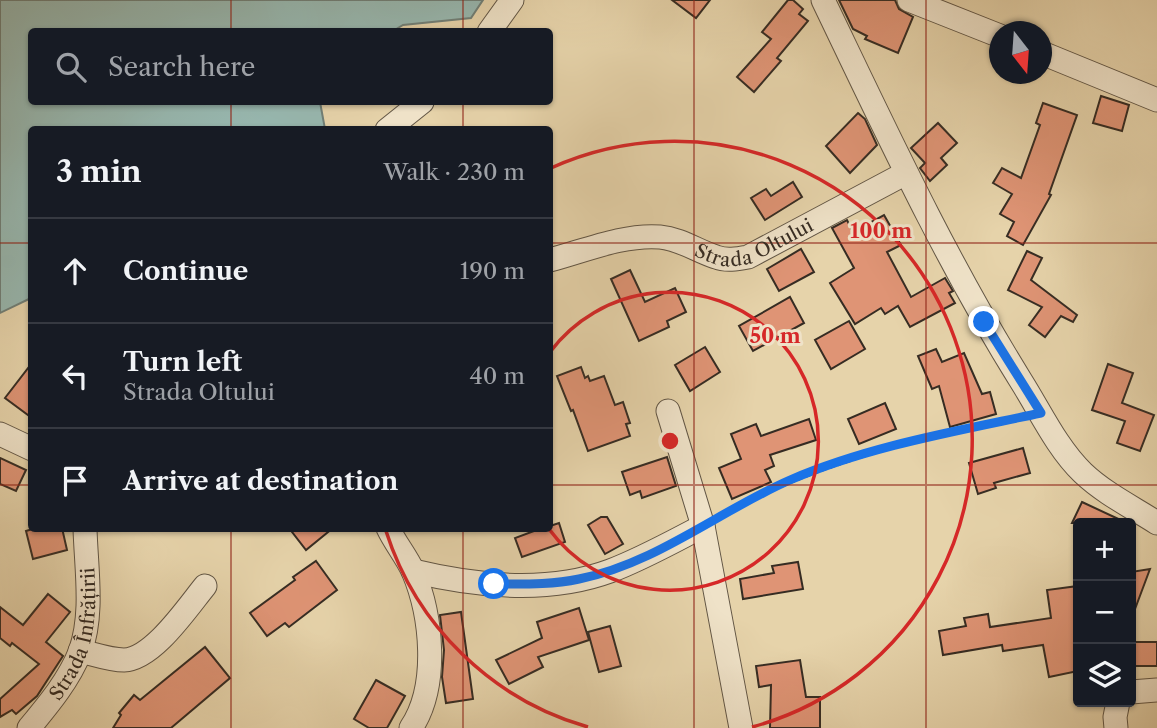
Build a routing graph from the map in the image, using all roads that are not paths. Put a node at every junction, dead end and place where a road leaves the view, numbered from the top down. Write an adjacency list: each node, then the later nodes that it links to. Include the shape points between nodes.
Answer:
1 (512, 0): 4 (street)
2 (823, 0): 10 (street)
3 (909, 0): 5 (street)
4 (492, 28)
5 (989, 32)
6 (1052, 57): 7 (street)
7 (1157, 100)
8 (418, 105): 9 (street)
9 (392, 126)
10 (906, 173): 11 (street, Strada Oltului, via 748,257 716,258 691,244 660,237 626,240); 15 (street, via 984,322 1081,471)
11 (553, 260)
12 (668, 411): 16 (street)
13 (0, 434): 14 (street)
14 (28, 447)
15 (1157, 523)
16 (703, 526): 19 (street, via 608,572 554,583 494,584); 27 (street)
17 (85, 532): 21 (street, Strada Înfrățirii, via 88,606)
18 (390, 532): 19 (street)
19 (413, 571): 26 (street, via 427,627 430,670)
20 (205, 586): 21 (street, via 153,647 137,657 112,659)
21 (80, 651): 25 (street, Strada Înfrățirii)
22 (1157, 690): 23 (street)
23 (1136, 692)
24 (1117, 707): 28 (street)
25 (29, 728)
26 (411, 728)
27 (741, 728)
28 (1116, 728)

